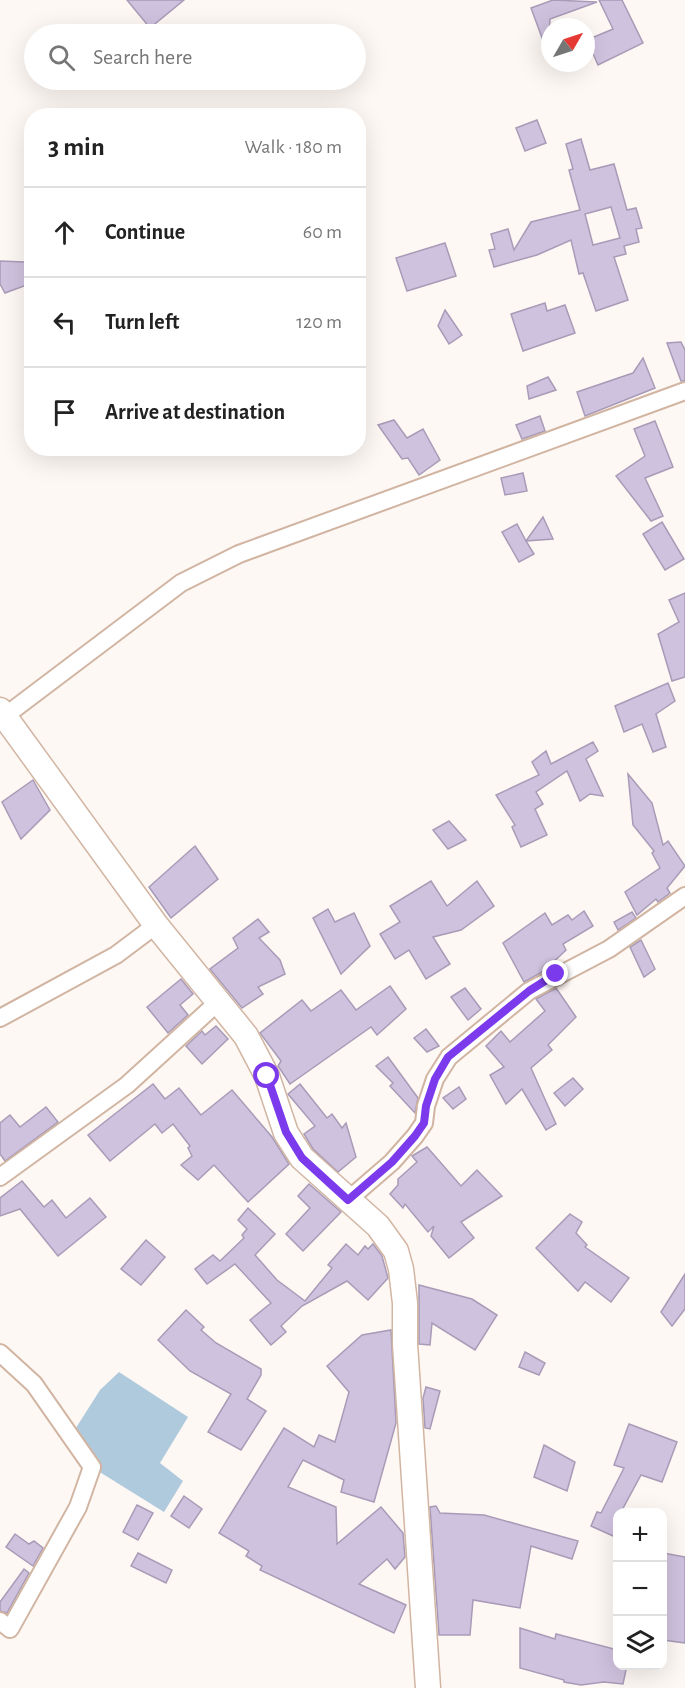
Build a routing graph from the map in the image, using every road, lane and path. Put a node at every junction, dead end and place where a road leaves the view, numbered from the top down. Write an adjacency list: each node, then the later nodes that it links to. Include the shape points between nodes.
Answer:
1 (685, 391): 2 (street, via 239,554 181,583)
2 (2, 713): 4 (street)
3 (685, 896): 8 (street, via 609,949 529,991 448,1057 435,1079 424,1123 415,1136)
4 (156, 925): 5 (street); 6 (street, via 116,954)
5 (217, 1003): 7 (street, via 127,1085); 8 (street, via 246,1036 267,1076 286,1132 302,1158)
6 (0, 1018)
7 (0, 1177)
8 (348, 1200): 11 (street, via 378,1227 396,1251 401,1269)
9 (0, 1353): 10 (street, via 34,1384 92,1467 78,1507 10,1629)
10 (0, 1621)
11 (428, 1688)

